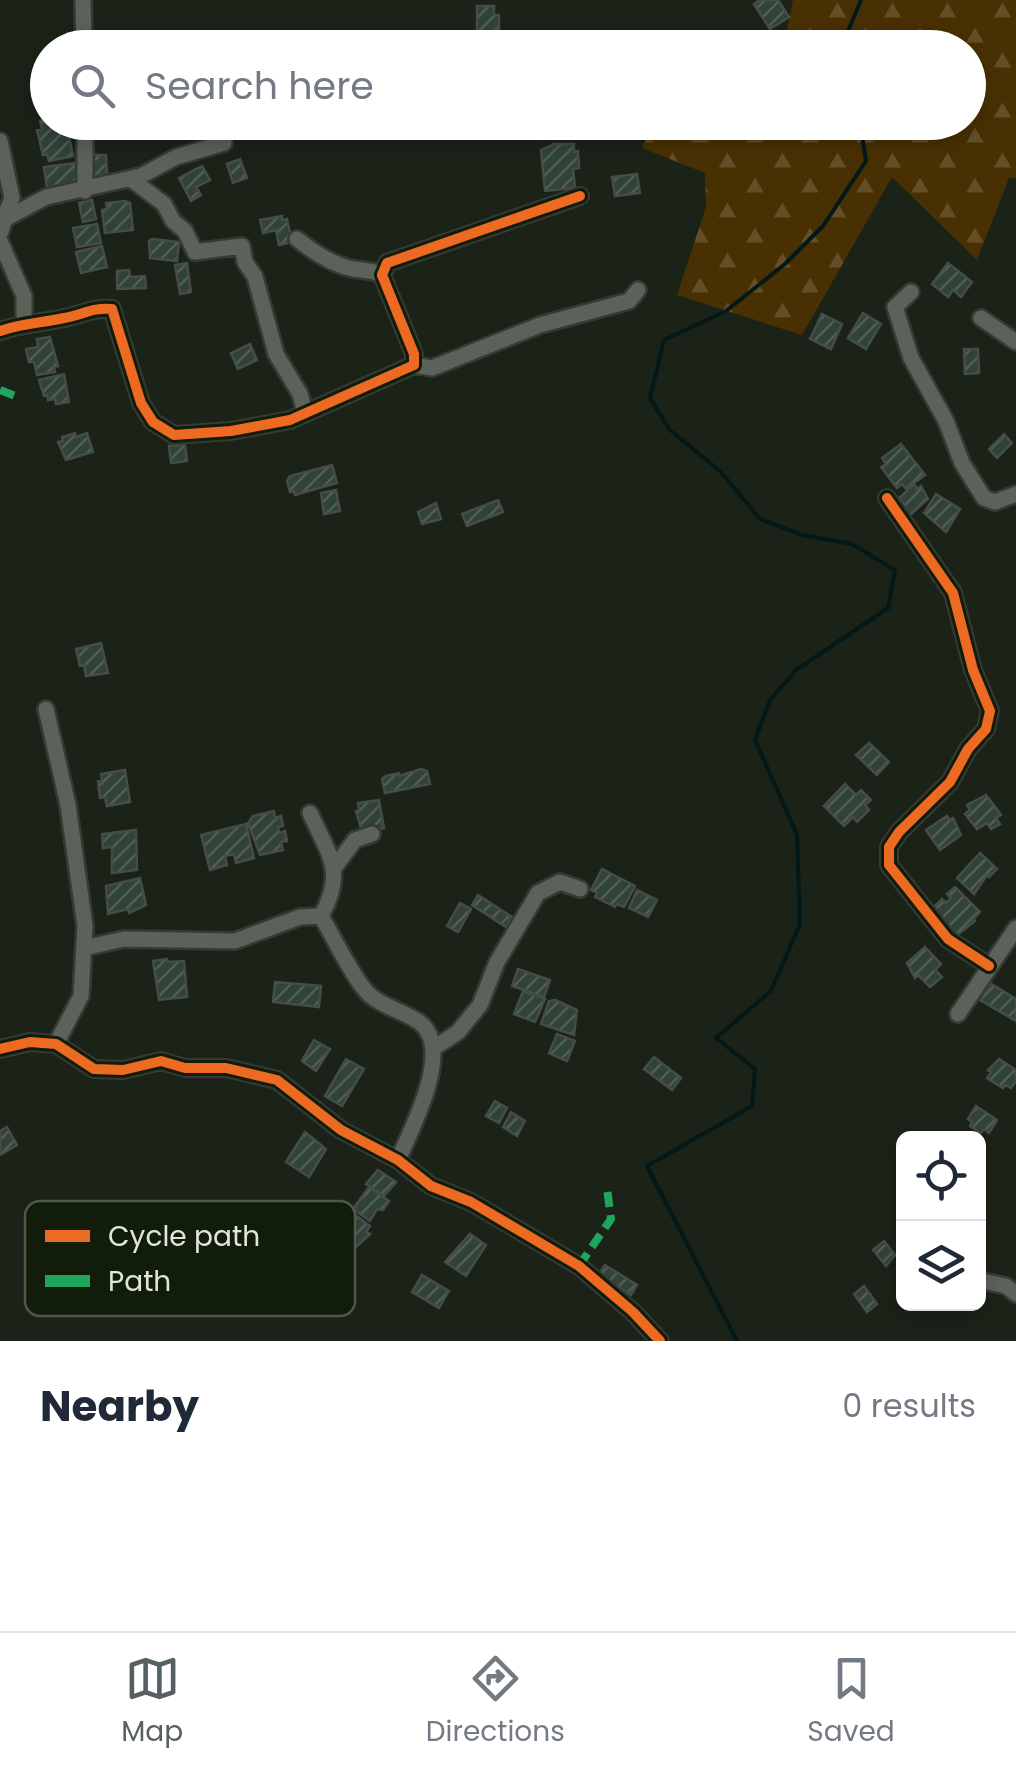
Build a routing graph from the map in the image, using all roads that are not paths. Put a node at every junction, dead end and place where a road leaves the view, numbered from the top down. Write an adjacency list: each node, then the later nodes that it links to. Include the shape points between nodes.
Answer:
1 (83, 0): 2 (street)
2 (84, 30)
3 (85, 140): 7 (street)
4 (0, 141): 9 (street, via 12,198)
5 (224, 143): 6 (street)
6 (132, 179): 7 (street); 19 (street, via 164,204 195,252 242,246 276,354)
7 (86, 190): 9 (street, via 46,197)
8 (580, 196): 11 (street, via 387,263)
9 (1, 230): 15 (street, via 24,296)
10 (296, 239): 11 (street, via 349,268)
11 (382, 274): 18 (street)
12 (638, 290): 18 (street, via 629,301 540,325 432,368)
13 (911, 292): 20 (street, via 895,308 911,358 962,462 984,498 995,502)
14 (981, 318): 17 (street)
15 (24, 323): 16 (street); 19 (street, via 112,309 141,403 152,422 174,435 232,431)
16 (0, 331)
17 (1016, 342)
18 (414, 365): 19 (street)
19 (305, 413)
20 (1016, 494)
21 (887, 498): 30 (street, via 954,593 990,711 986,729 950,782 899,832 889,864 948,939)
22 (46, 709): 29 (street, via 68,804)
23 (310, 813): 25 (street)
24 (372, 834): 25 (street, via 354,840)
25 (334, 868): 27 (street, via 333,895)
26 (580, 889): 33 (street, via 560,882 538,893 480,1005)
27 (321, 916): 29 (street, via 234,941 124,939); 33 (street, via 366,992 424,1025)
28 (1016, 928): 30 (street)
29 (84, 948): 32 (street, via 81,996)
30 (989, 966): 31 (street)
31 (958, 1014)
32 (56, 1044): 34 (street); 35 (street, via 94,1068 123,1070 160,1061 277,1080 341,1130)
33 (434, 1048): 35 (street, via 420,1110)
34 (0, 1050)
35 (398, 1160): 38 (street, via 431,1186 472,1202 579,1266)
36 (986, 1282): 37 (street)
37 (1016, 1294)
38 (660, 1341)

